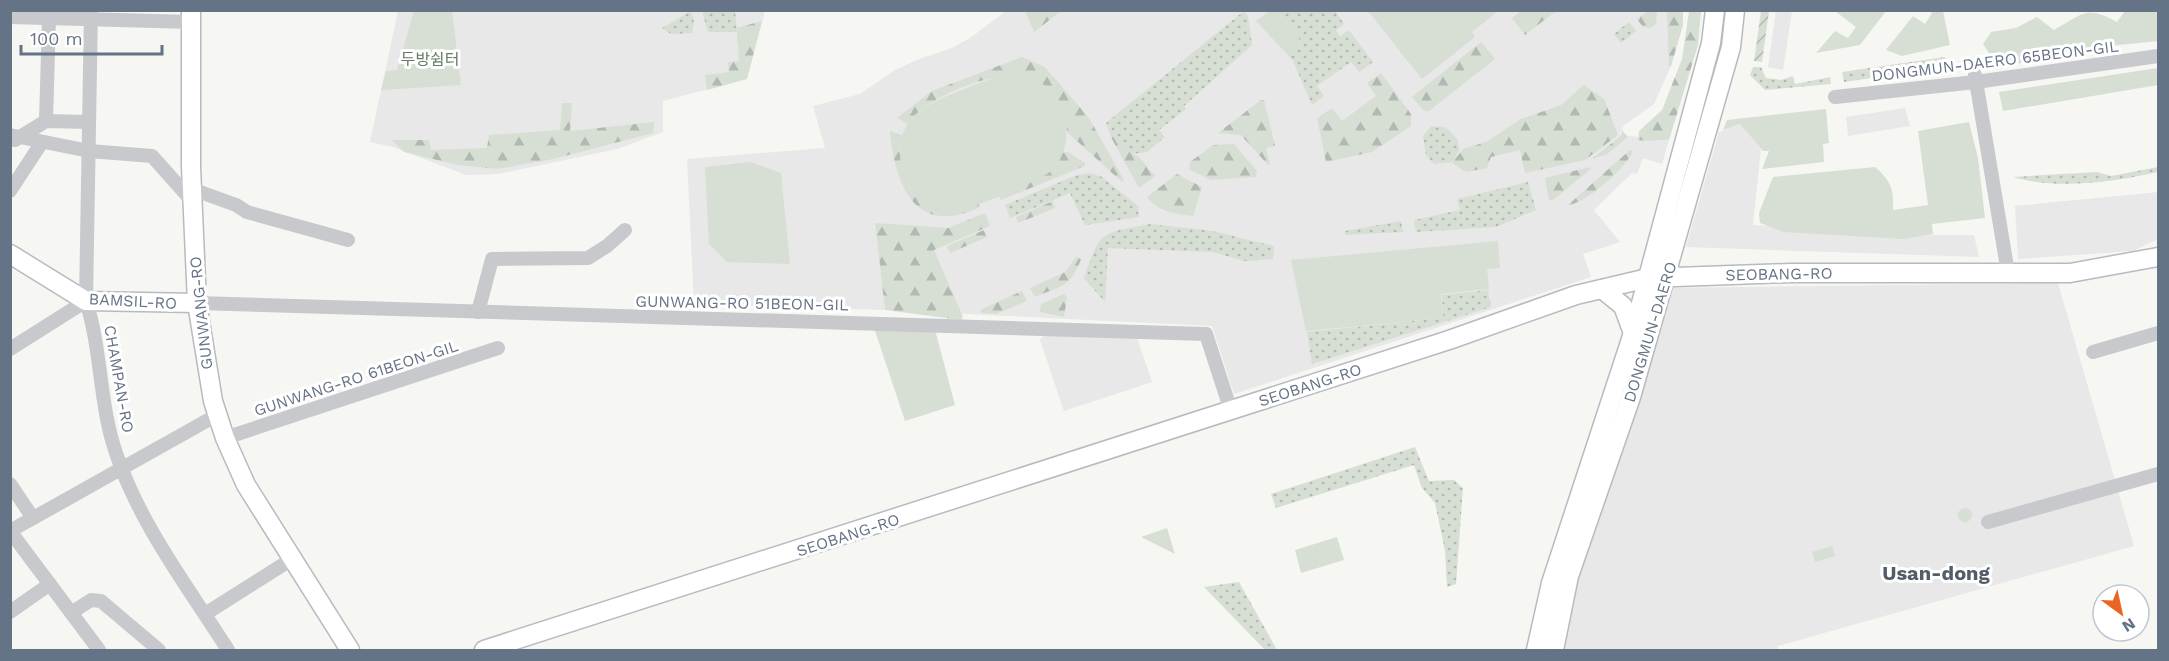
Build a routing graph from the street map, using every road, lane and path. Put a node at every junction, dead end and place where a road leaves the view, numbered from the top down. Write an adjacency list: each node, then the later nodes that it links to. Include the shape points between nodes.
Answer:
1 (1715, 10): 23 (main road, DONGMUN-DAERO, via 1710,43)
2 (1735, 10): 22 (main road, DONGMUN-DAERO, via 1731,47)
3 (91, 15): 4 (street); 6 (street); 11 (street, CHAMPAN-RO)
4 (191, 16): 16 (main road, GUNWANG-RO)
5 (10, 17): 6 (street)
6 (49, 18): 10 (street)
7 (2158, 56): 8 (street, DONGMUN-DAERO 65BEON-GIL)
8 (1976, 79): 9 (street, DONGMUN-DAERO 65BEON-GIL); 21 (street)
9 (1835, 97)
10 (46, 121): 11 (street); 12 (street)
11 (89, 122): 14 (street, CHAMPAN-RO)
12 (13, 138): 13 (street)
13 (42, 142): 14 (street); 15 (street)
14 (89, 151): 16 (street, via 152,156); 25 (street, CHAMPAN-RO)
15 (10, 191)
16 (192, 195): 18 (street); 26 (main road, GUNWANG-RO)
17 (625, 230): 27 (street, via 588,258 492,260)
18 (348, 240)
19 (10, 254): 25 (main road, BAMSIL-RO)
20 (2158, 257): 21 (main road, SEOBANG-RO, via 2070,273)
21 (2008, 273): 22 (main road, SEOBANG-RO)
22 (1667, 277): 23 (main road, SEOBANG-RO); 53 (main road, DONGMUN-DAERO, via 1631,397 1569,576)
23 (1648, 278): 24 (main road, SEOBANG-RO); 28 (main road, DONGMUN-DAERO)
24 (1602, 289): 28 (main road, via 1623,306); 33 (main road, SEOBANG-RO)
25 (87, 301): 26 (main road, BAMSIL-RO); 31 (street); 36 (street, CHAMPAN-RO, via 105,411)
26 (197, 303): 27 (street, GUNWANG-RO 51BEON-GIL); 34 (main road, GUNWANG-RO)
27 (478, 312): 33 (street, GUNWANG-RO 51BEON-GIL, via 1206,334)
28 (1633, 333): 52 (main road, DONGMUN-DAERO, via 1551,584)
29 (2158, 333): 32 (street)
30 (498, 348): 35 (street, GUNWANG-RO 61BEON-GIL)
31 (10, 349)
32 (2093, 352)
33 (1231, 411): 51 (main road, SEOBANG-RO)
34 (217, 415): 35 (main road, GUNWANG-RO); 36 (street)
35 (225, 438): 42 (main road, GUNWANG-RO, via 246,485)
36 (122, 468): 39 (street); 46 (street, CHAMPAN-RO, via 157,541)
37 (2158, 474): 40 (street)
38 (10, 484): 39 (street)
39 (33, 518): 41 (street)
40 (1988, 522)
41 (10, 531): 43 (street)
42 (292, 560): 46 (street); 50 (main road, GUNWANG-RO)
43 (50, 584): 44 (street); 45 (street)
44 (10, 612)
45 (71, 613): 47 (street); 48 (street, via 91,600 101,601)
46 (205, 614): 49 (street, CHAMPAN-RO)
47 (99, 651)
48 (159, 651)
49 (228, 651)
50 (350, 651)
51 (484, 651)
52 (1536, 651)
53 (1554, 651)

